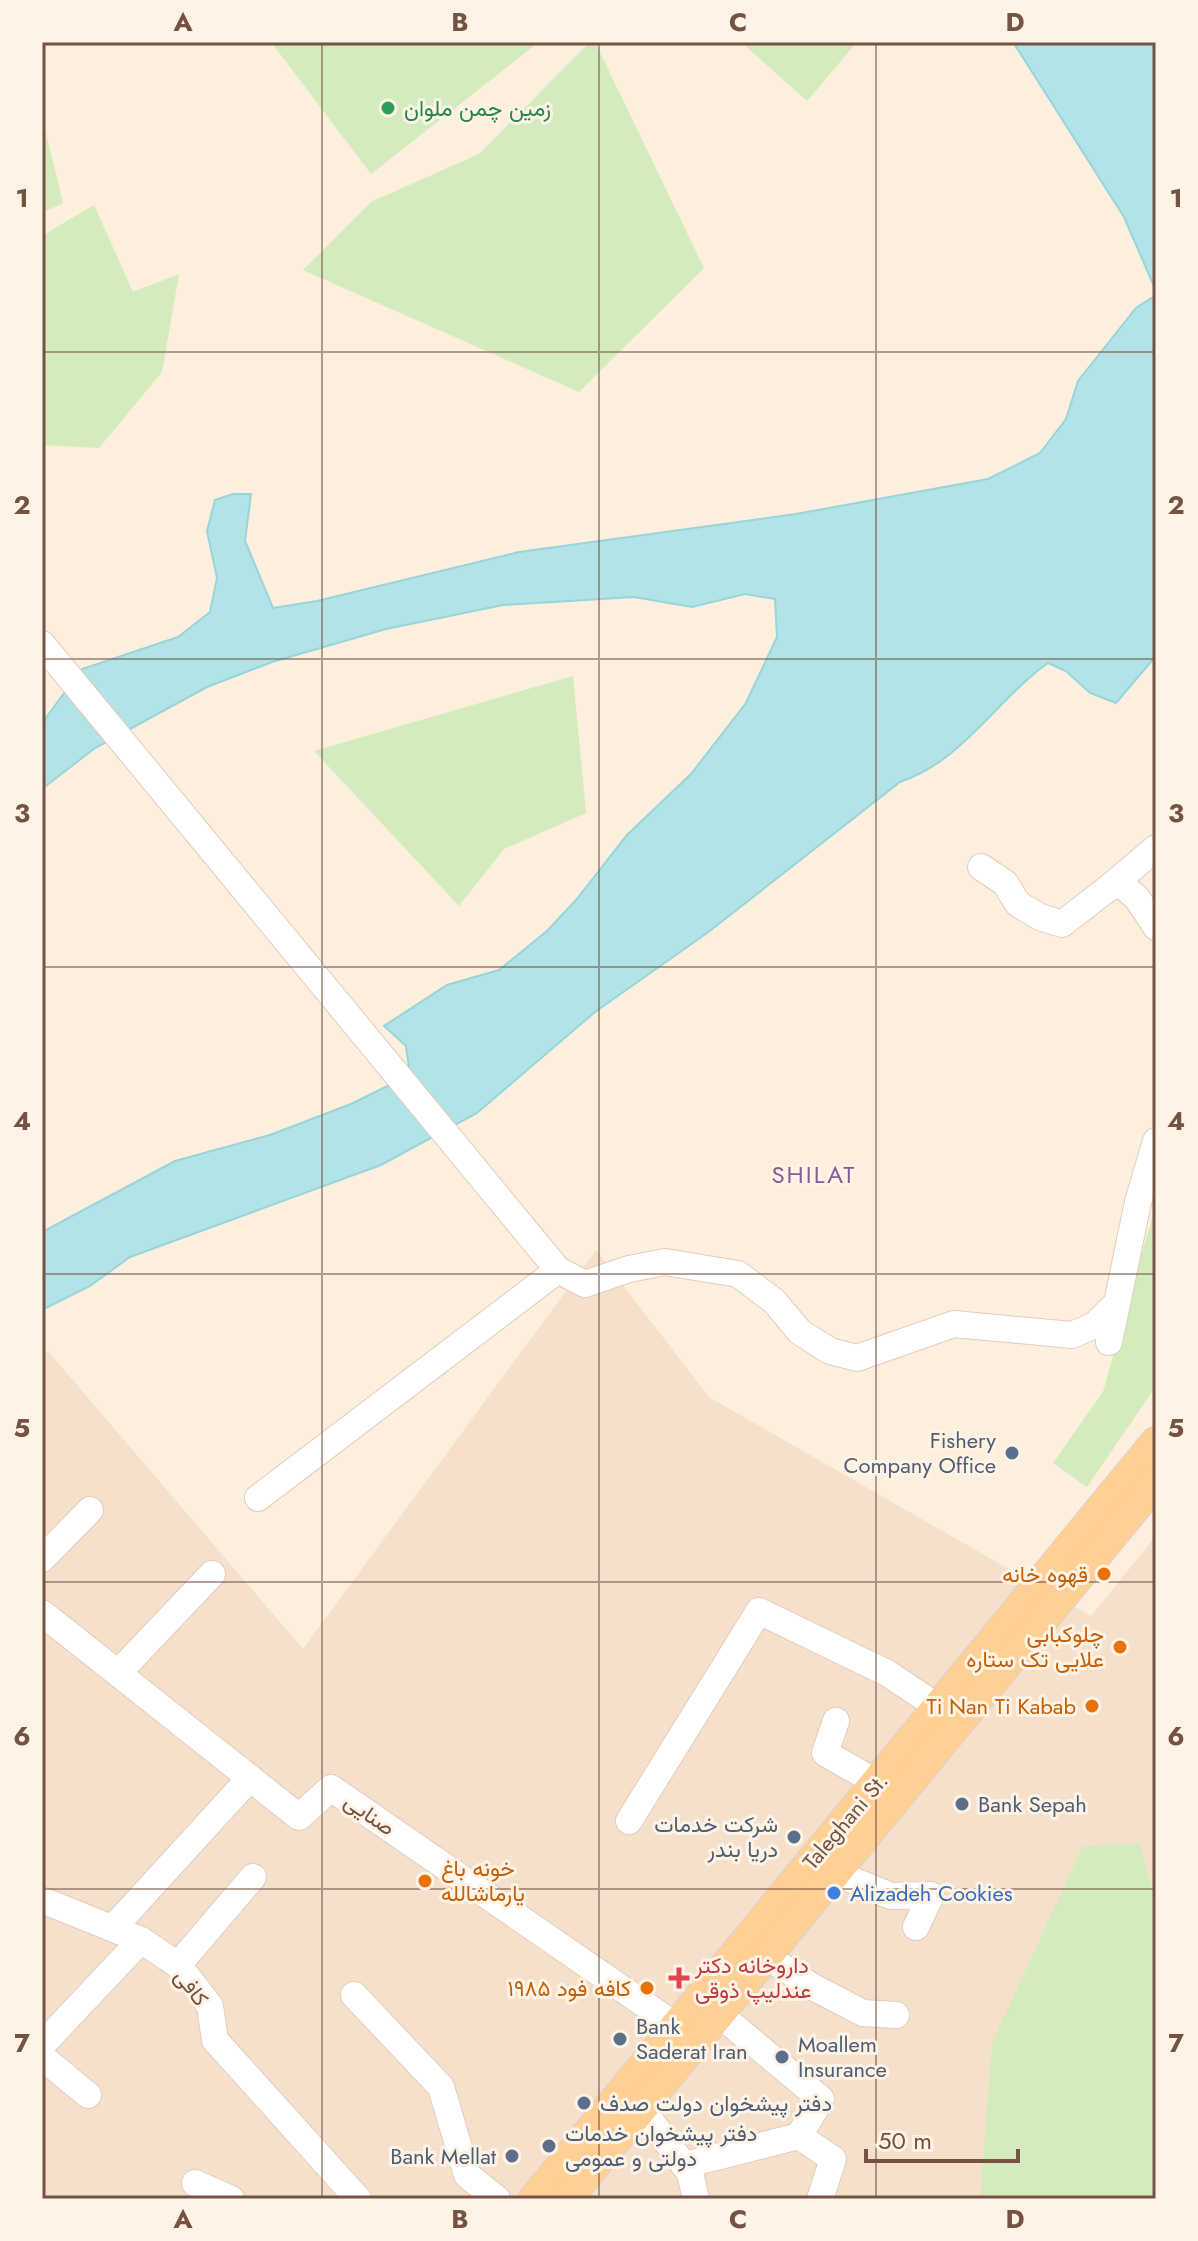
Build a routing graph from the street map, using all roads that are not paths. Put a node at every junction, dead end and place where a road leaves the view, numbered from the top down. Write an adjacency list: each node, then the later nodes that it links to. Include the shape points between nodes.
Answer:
1 (42, 644): 8 (street)
2 (1156, 848): 4 (street)
3 (981, 867): 4 (street, via 1005,883 1018,904 1062,924)
4 (1111, 886): 5 (street, via 1123,886 1137,898)
5 (1156, 927)
6 (1156, 1141): 7 (street)
7 (1147, 1194): 9 (street)
8 (558, 1270): 9 (street, via 585,1284 665,1262 738,1274 774,1301 800,1332 830,1351 857,1358 954,1324 1072,1335 1095,1325); 13 (street)
9 (1116, 1304): 10 (street)
10 (1109, 1342)
11 (1156, 1443): 19 (main road, Taleghani St.)
12 (1156, 1481): 24 (main road, Taleghani St.)
13 (258, 1498)
14 (90, 1510): 15 (street)
15 (42, 1559)
16 (212, 1574): 18 (street)
17 (42, 1613): 18 (street, صنایی)
18 (118, 1673): 21 (street, صنایی)
19 (938, 1707): 22 (main road, Taleghani St.); 23 (street, via 887,1673 759,1611)
20 (836, 1721): 22 (street, via 825,1753)
21 (250, 1778): 28 (street); 35 (street, صنایی, via 299,1817 331,1788)
22 (876, 1782): 35 (main road, Taleghani St.)
23 (629, 1821)
24 (835, 1873): 27 (street, via 891,1896 931,1895); 30 (main road, Taleghani St.)
25 (253, 1877): 31 (street)
26 (42, 1900): 28 (street, کافی)
27 (916, 1927)
28 (113, 1928): 29 (street, کافی)
29 (141, 1940): 31 (street, کافی); 36 (street)
30 (766, 1956): 33 (main road, Taleghani St.); 34 (street, via 863,2013)
31 (178, 1965): 44 (street, کافی, via 210,2006 215,2040)
32 (354, 1995): 45 (street, via 441,2087 467,2175)
33 (719, 2014): 35 (main road, Taleghani St.); 40 (street, via 821,2099)
34 (896, 2015)
35 (686, 2034): 39 (main road, Taleghani St.); 46 (main road, Taleghani St.)
36 (42, 2045)
37 (42, 2057): 38 (street)
38 (88, 2095)
39 (641, 2108): 41 (street); 47 (main road, Taleghani St.)
40 (799, 2136): 41 (street); 49 (street, via 833,2159)
41 (685, 2165): 48 (street)
42 (195, 2183): 43 (street)
43 (231, 2199)
44 (358, 2199)
45 (497, 2199)
46 (535, 2199)
47 (566, 2199)
48 (696, 2199)
49 (820, 2199)

